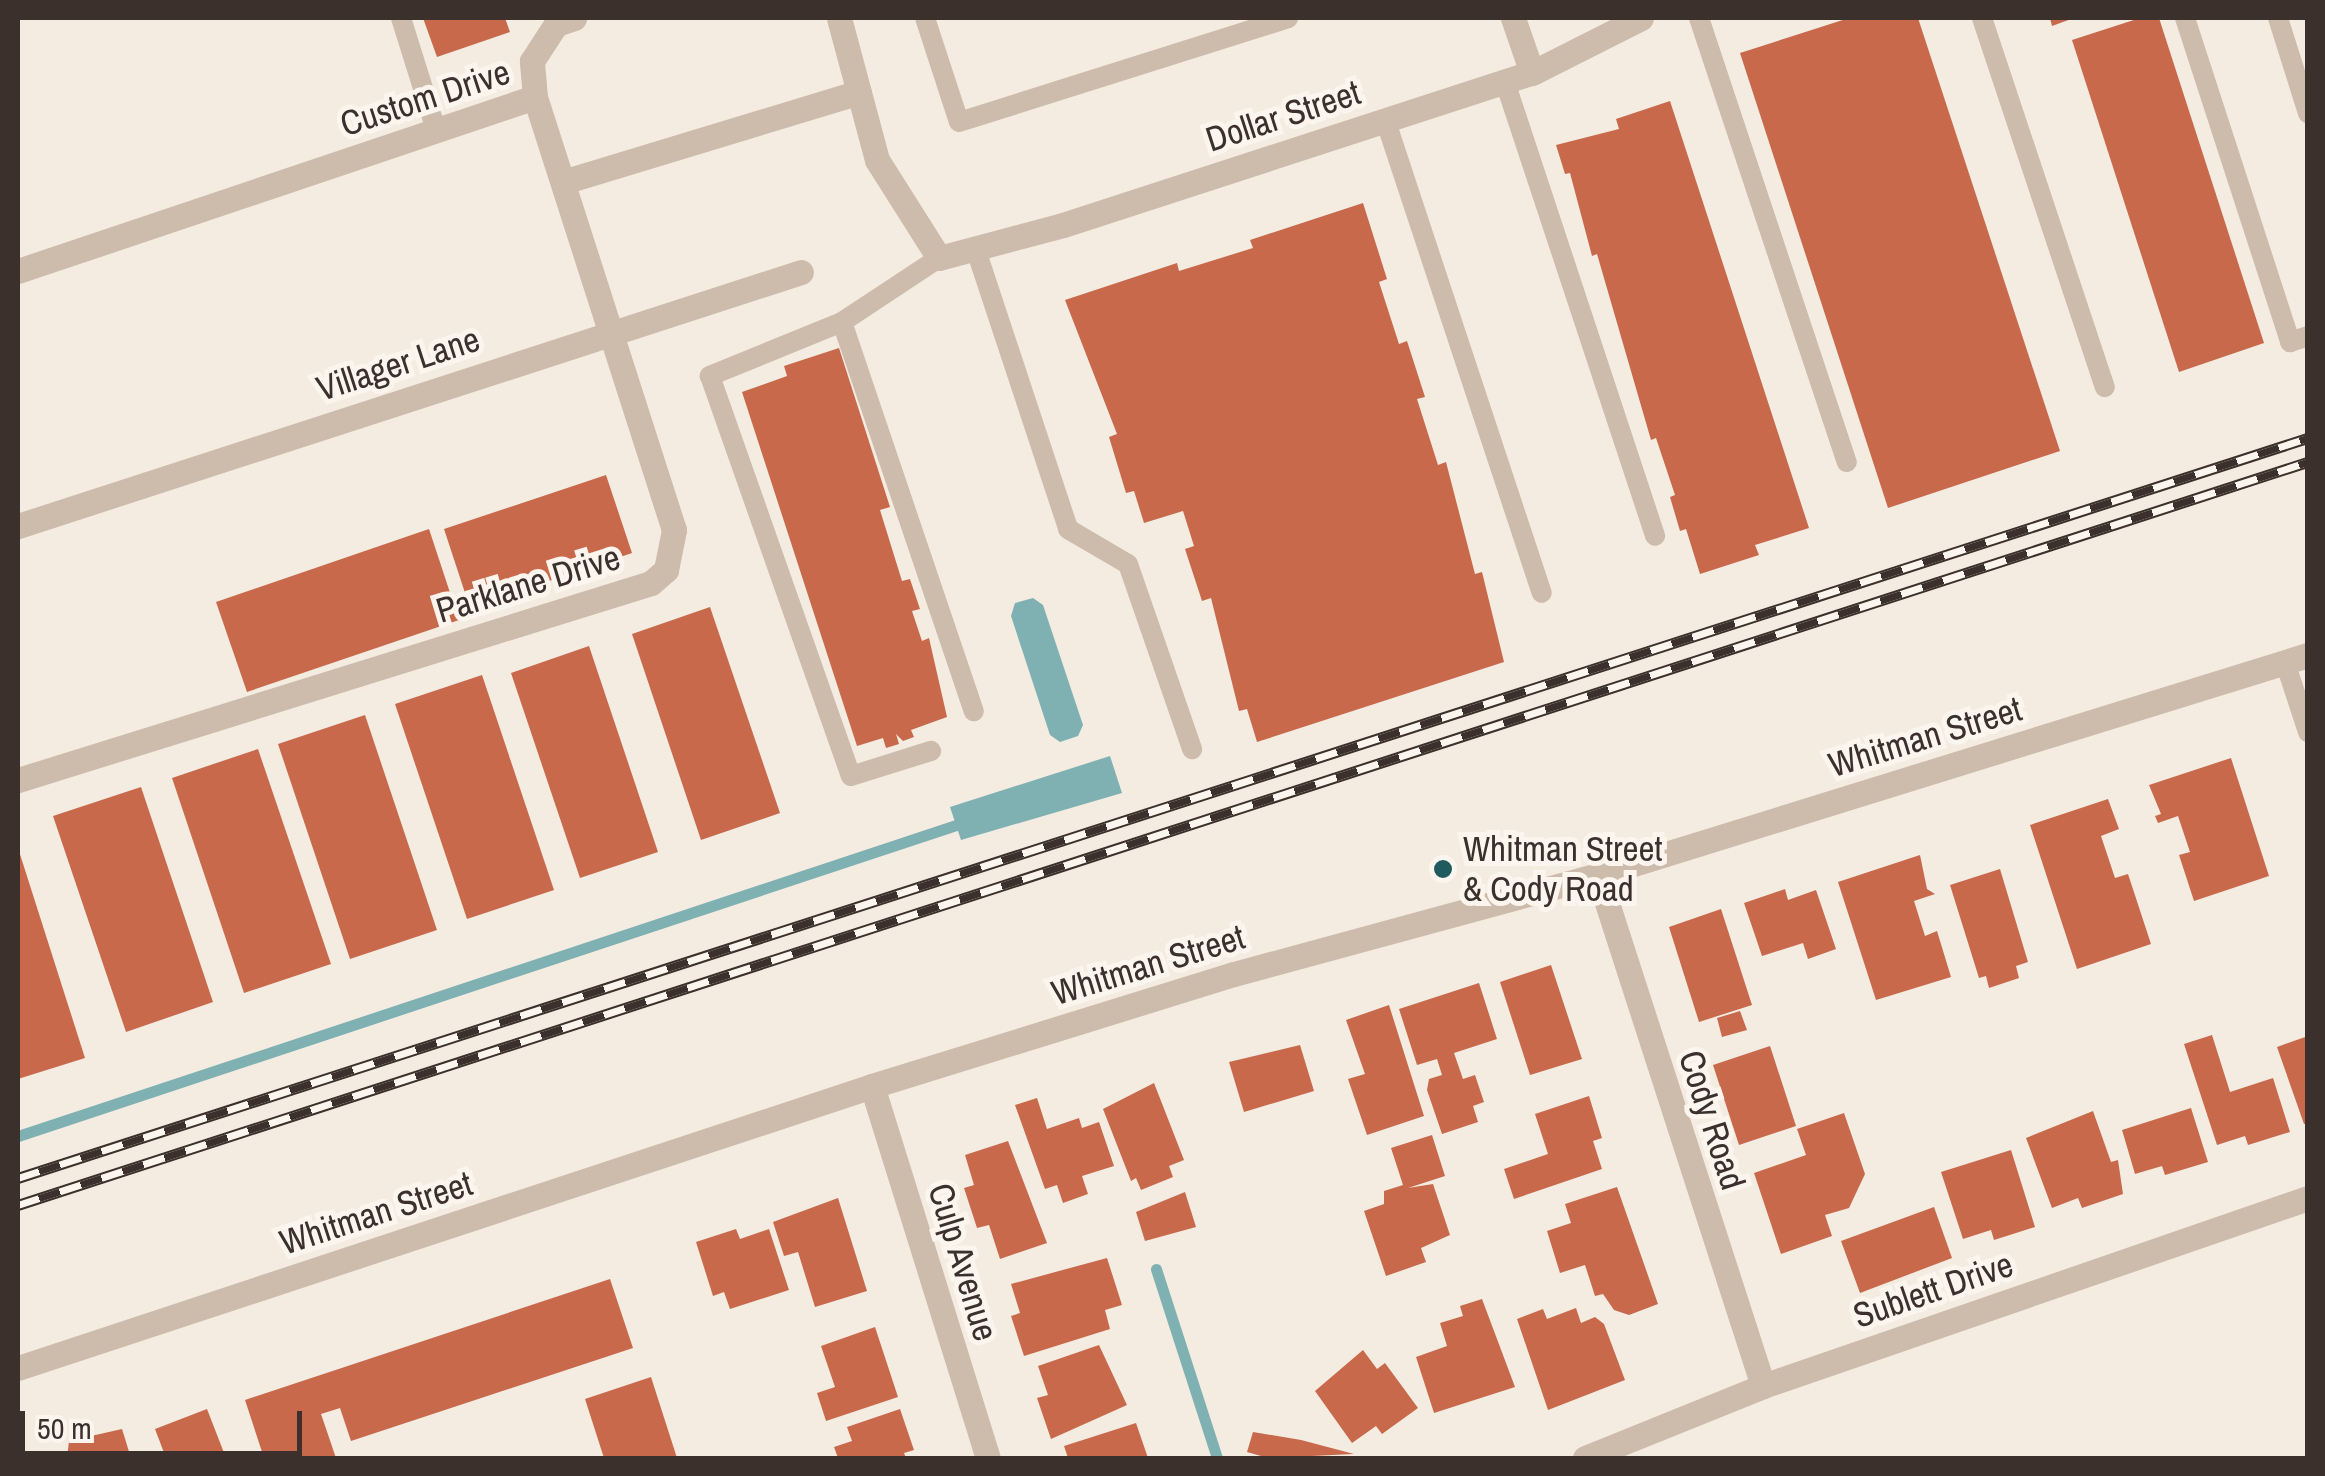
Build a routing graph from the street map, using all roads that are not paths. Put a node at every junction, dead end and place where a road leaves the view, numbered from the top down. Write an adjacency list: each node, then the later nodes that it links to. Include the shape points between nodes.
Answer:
1 (400, 18): 18 (lane)
2 (839, 18): 14 (street)
3 (925, 18): 4 (lane, via 959,122)
4 (1288, 18)
5 (1513, 18): 12 (street)
6 (1641, 18): 12 (street, Dollar Street)
7 (1698, 18): 28 (lane)
8 (1982, 18): 27 (lane)
9 (2185, 18): 26 (lane, via 2290,342)
10 (2278, 18): 16 (lane)
11 (561, 20): 15 (street, via 532,61)
12 (1532, 73): 13 (street, Dollar Street)
13 (1505, 82): 17 (street, Dollar Street); 30 (lane)
14 (859, 92): 19 (street); 21 (street, via 877,160)
15 (535, 97): 18 (street, Custom Drive); 19 (street, Custom Drive)
16 (2308, 113)
17 (1385, 119): 20 (street, Dollar Street, via 1063,226); 31 (lane)
18 (436, 130): 22 (street, Custom Drive)
19 (563, 182): 25 (street, Parklane Drive)
20 (975, 247): 21 (street, Dollar Street); 35 (lane, via 1068,529 1128,564)
21 (938, 258): 24 (lane)
22 (18, 271)
23 (800, 272): 25 (street, Villager Lane)
24 (842, 322): 33 (lane); 36 (lane, via 710,376 852,776)
25 (611, 330): 29 (street, Villager Lane); 37 (street, Parklane Drive, via 674,530 673,557 651,583)
26 (2308, 336)
27 (2105, 388)
28 (1847, 462)
29 (18, 526)
30 (1655, 536)
31 (1542, 594)
32 (2296, 658): 34 (lane); 38 (street, Whitman Street)
33 (974, 711)
34 (2308, 732)
35 (1192, 749)
36 (931, 751)
37 (18, 780)
38 (1598, 875): 39 (street, Whitman Street, via 1234,974); 42 (street, Cody Road)
39 (872, 1086): 41 (street, Whitman Street); 43 (street, Culp Avenue)
40 (2308, 1198): 42 (street, Sublett Drive)
41 (18, 1368)
42 (1763, 1386): 44 (street, Sublett Drive)
43 (988, 1458)
44 (1585, 1458)

